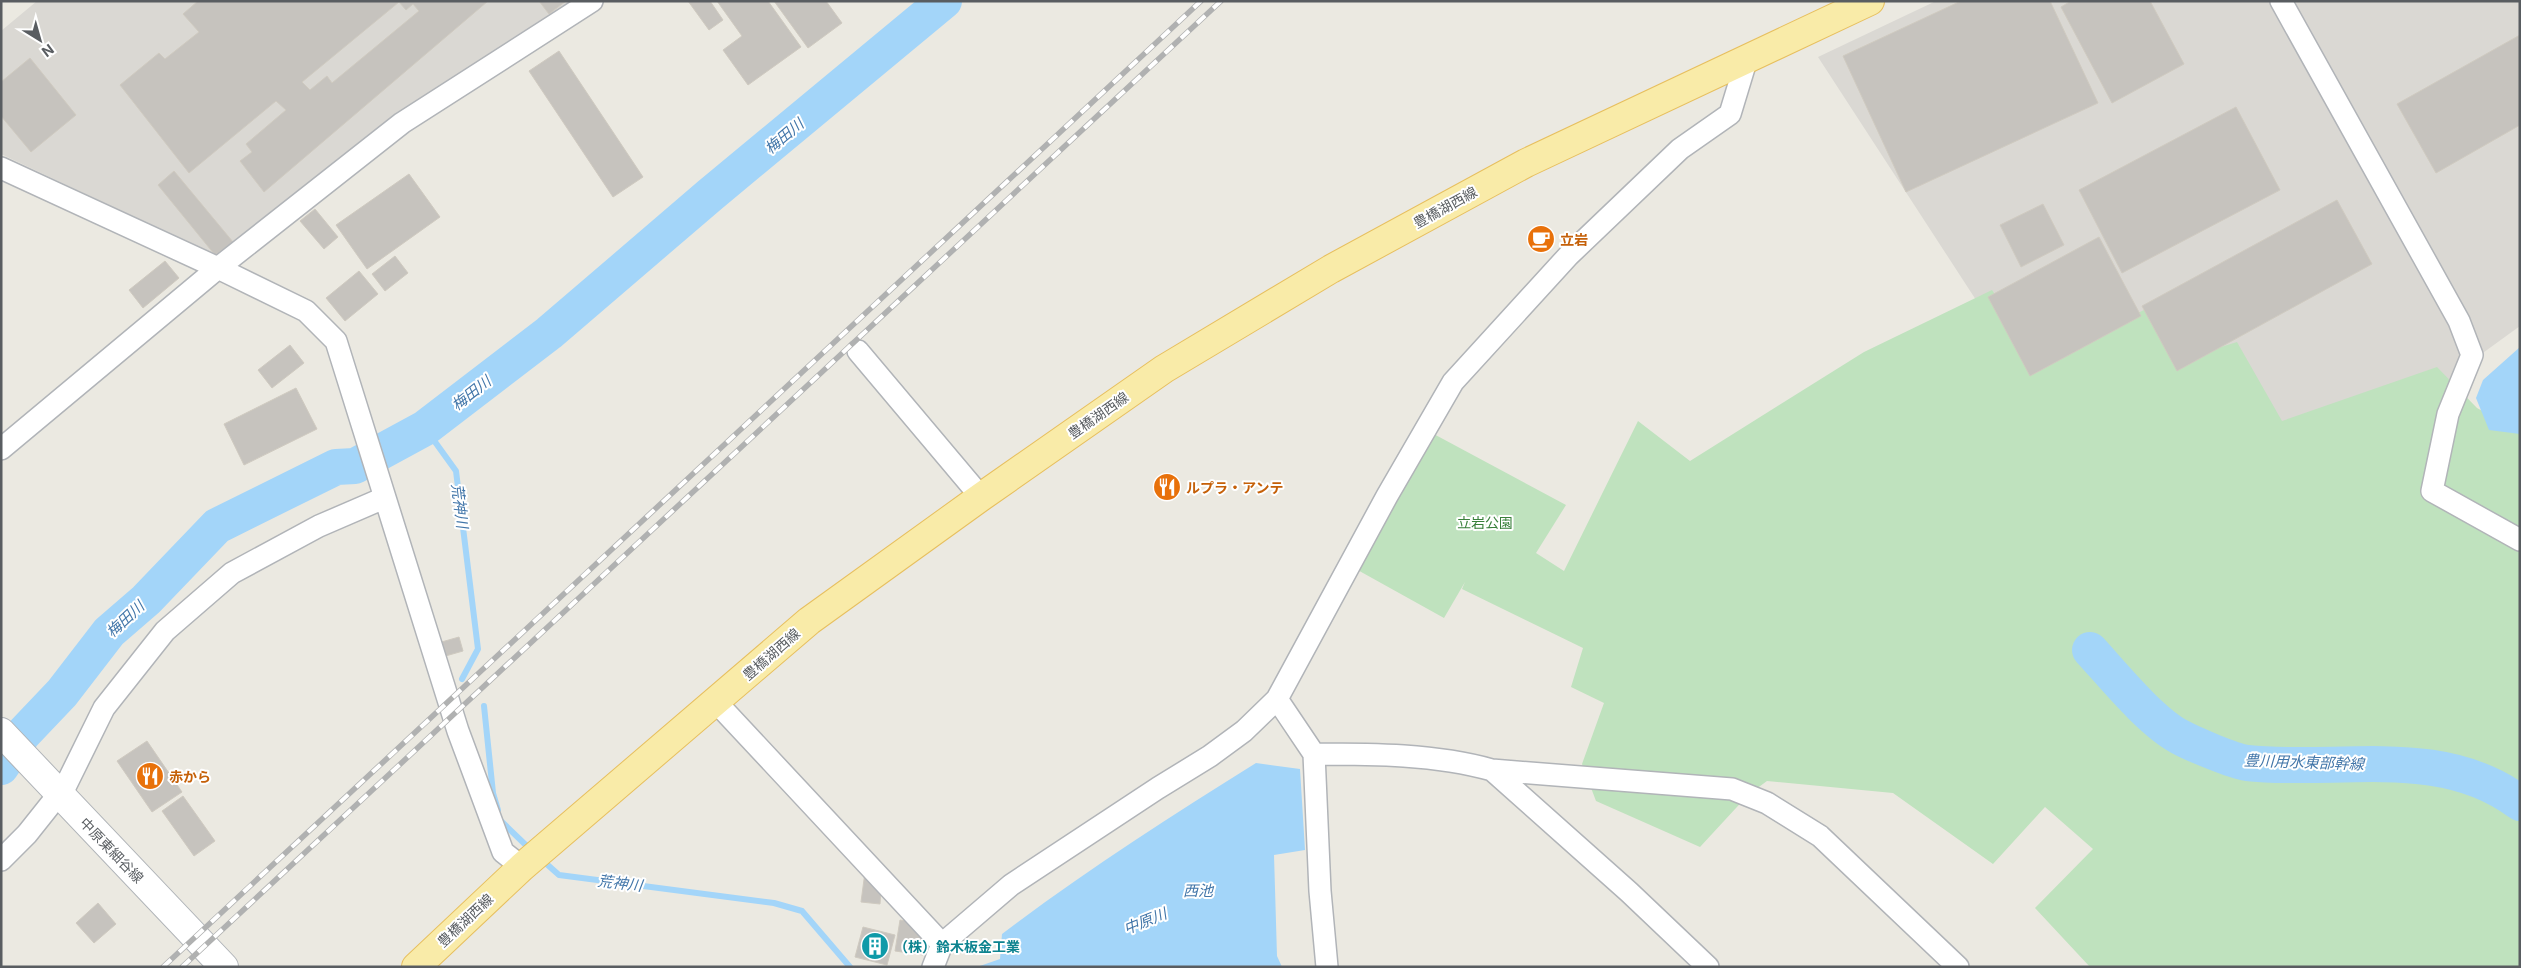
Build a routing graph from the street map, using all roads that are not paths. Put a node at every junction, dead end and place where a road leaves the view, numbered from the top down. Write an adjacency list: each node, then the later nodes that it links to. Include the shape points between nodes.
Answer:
1 (592, 1): 7 (street, via 402,123)
2 (1870, 1): 4 (main road, 豊橋湖西線)
3 (2281, 1): 12 (street, via 2459,320 2472,356 2448,414 2432,491)
4 (1838, 8): 5 (main road, 豊橋湖西線)
5 (1747, 58): 11 (main road, 豊橋湖西線, via 1526,162 1331,269 1164,369); 13 (street, via 1730,114 1680,149 1569,255 1452,382)
6 (1, 168): 7 (street)
7 (218, 268): 9 (street); 10 (street, via 306,311 336,341)
8 (858, 351): 11 (street)
9 (1, 449)
10 (383, 494): 18 (street, via 232,574 165,631 104,708 66,785); 19 (street, via 458,731 503,852)
11 (981, 496): 14 (main road, 豊橋湖西線, via 809,621)
12 (2520, 540)
13 (1277, 699): 16 (street); 21 (street, via 1244,731 1210,756 1011,885)
14 (716, 702): 19 (main road, 豊橋湖西線); 21 (street)
15 (1, 732): 18 (main road, 中原東細谷線)
16 (1314, 754): 17 (street, via 1460,761); 25 (street)
17 (1492, 770): 26 (street); 27 (street, via 1732,789 1766,803 1820,836)
18 (56, 791): 20 (street, via 27,834); 23 (main road, 中原東細谷線)
19 (533, 857): 22 (main road, 豊橋湖西線)
20 (1, 860)
21 (942, 944): 24 (street)
22 (430, 962)
23 (224, 967)
24 (933, 967)
25 (1327, 967)
26 (1708, 967)
27 (1958, 967)

